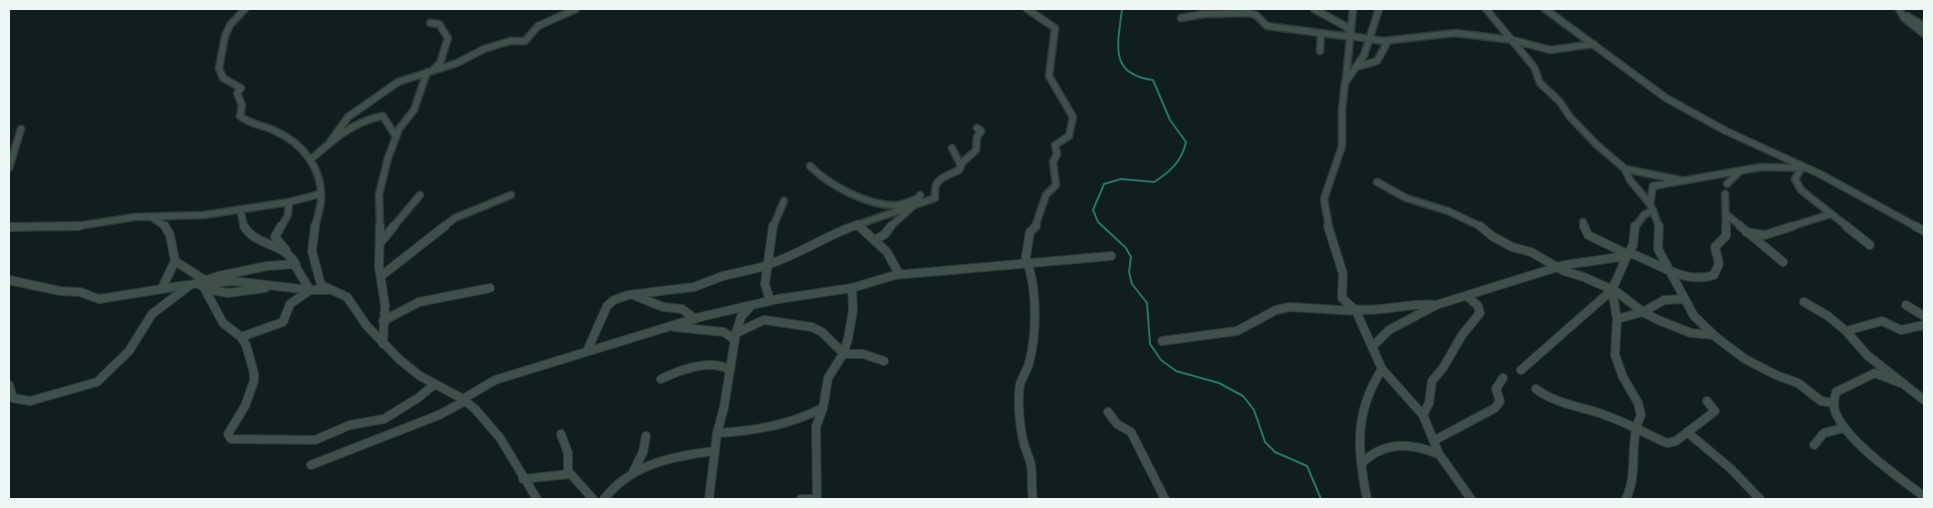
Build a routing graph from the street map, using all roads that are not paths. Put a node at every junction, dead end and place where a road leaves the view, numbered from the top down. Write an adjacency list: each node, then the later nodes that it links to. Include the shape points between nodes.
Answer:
1 (245, 9): 29 (street, via 230,25 223,40 219,68 222,75 229,83 241,88 237,94 242,105 240,116 249,123 274,130 295,141)
2 (576, 9): 22 (street, via 535,28 525,41 510,41 484,49 457,63)
3 (1027, 9): 69 (street, via 1055,28 1049,76 1073,118 1069,136 1055,144 1056,185 1046,196 1036,225 1030,232)
4 (1314, 9): 15 (street, via 1345,26)
5 (1353, 9): 15 (street)
6 (1379, 9): 16 (street)
7 (1486, 9): 17 (street)
8 (1545, 9): 19 (street)
9 (1900, 10): 12 (street); 14 (street, via 1908,22)
10 (1180, 18): 13 (street, via 1249,13 1267,26)
11 (430, 23): 22 (street, via 439,24 448,38 440,63)
12 (1924, 26)
13 (1321, 33): 15 (street); 20 (street)
14 (1924, 34)
15 (1351, 35): 16 (street); 23 (street)
16 (1370, 40): 18 (street); 21 (street)
17 (1513, 40): 18 (street, via 1455,33 1400,37); 19 (street, via 1550,50); 34 (street, via 1534,67 1540,84 1597,145)
18 (1388, 41): 21 (street, via 1377,60)
19 (1594, 44): 33 (street, via 1644,84)
20 (1320, 51)
21 (1355, 67): 23 (street)
22 (430, 71): 26 (street, via 414,110); 27 (street, via 398,82 360,107 348,117)
23 (1345, 83): 94 (street, via 1342,146 1324,203 1343,274 1342,298)
24 (977, 128): 31 (street, via 981,131 977,136 976,150)
25 (21, 129): 32 (street)
26 (396, 137): 27 (street, via 383,116 367,119); 62 (street, via 379,194)
27 (330, 142): 29 (street)
28 (952, 148): 31 (street)
29 (310, 160): 41 (street)
30 (810, 166): 48 (street, via 822,178 850,194)
31 (961, 166): 49 (street, via 935,184 935,198)
32 (9, 168)
33 (1804, 168): 35 (street, via 1761,167); 52 (street, via 1795,179 1796,184); 59 (street)
34 (1625, 169): 36 (street); 40 (street)
35 (1740, 171): 36 (street); 38 (street)
36 (1685, 180): 39 (street)
37 (1377, 182): 72 (street, via 1406,198 1478,224 1512,247 1531,252)
38 (1727, 184)
39 (1653, 186): 40 (street); 50 (street)
40 (1638, 188): 50 (street)
41 (320, 194): 47 (street); 84 (street, via 312,250 319,281)
42 (1725, 194): 53 (street)
43 (420, 195): 62 (street)
44 (511, 195): 75 (street, via 455,218)
45 (920, 195): 48 (street, via 900,204)
46 (784, 200): 71 (street, via 773,226)
47 (289, 202): 51 (street); 64 (street, via 288,215 275,237)
48 (880, 203): 55 (street)
49 (913, 206): 55 (street); 61 (street, via 904,217 893,223 890,231)
50 (1651, 207): 65 (street, via 1634,226); 73 (street, via 1658,227 1658,249)
51 (240, 209): 54 (street, via 185,216); 64 (street, via 240,221 245,231 260,242)
52 (1831, 214): 60 (street, via 1765,235); 63 (street)
53 (1727, 215): 60 (street); 73 (street, via 1726,236 1715,246 1719,264 1714,275 1698,279)
54 (149, 216): 58 (street, via 67,228); 67 (street, via 169,229)
55 (873, 218): 57 (street)
56 (1583, 222): 65 (street, via 1588,235)
57 (857, 224): 61 (street); 71 (street)
58 (9, 227)
59 (1924, 231)
60 (1746, 232): 68 (street)
61 (875, 240): 74 (street, via 887,252)
62 (380, 243): 75 (street)
63 (1870, 245)
64 (287, 252): 70 (street)
65 (1629, 255): 72 (street); 73 (street); 85 (street)
66 (1111, 256): 69 (street)
67 (176, 261): 77 (street); 80 (street)
68 (1784, 262)
69 (1026, 263): 74 (street); 150 (street, via 1034,283 1034,318 1029,363 1020,385 1020,394 1021,427 1031,462)
70 (296, 264): 77 (street, via 267,266); 83 (street)
71 (766, 266): 86 (street, via 694,287); 89 (street, via 765,284)
72 (1558, 266): 85 (street); 87 (street)
73 (1666, 268): 88 (street)
74 (899, 274): 82 (street)
75 (381, 276): 99 (street, via 385,306)
76 (9, 280): 80 (street, via 75,291 99,299)
77 (204, 284): 78 (street); 79 (street, via 232,281); 79 (street, via 228,293); 104 (street, via 217,315 230,331)
78 (190, 285): 80 (street); 119 (street, via 152,314 129,351 97,382 30,400 13,398)
79 (270, 287): 83 (street)
80 (162, 288)
81 (490, 288): 99 (street, via 419,302)
82 (852, 288): 89 (street); 110 (street, via 852,318)
83 (310, 290): 84 (street); 104 (street, via 290,304 283,322)
84 (328, 290): 107 (street, via 346,297)
85 (1612, 290): 95 (street); 98 (street); 114 (street)
86 (632, 294): 97 (street, via 663,306 682,309); 109 (street, via 607,306)
87 (1467, 296): 93 (street); 127 (street, via 1480,312 1432,381)
88 (1684, 299): 95 (street, via 1664,300); 103 (street, via 1694,316)
89 (770, 301): 92 (street)
90 (1804, 302): 102 (street)
91 (1906, 305): 96 (street)
92 (751, 306): 97 (street); 105 (street, via 741,317)
93 (1436, 306): 94 (street, via 1419,304 1374,312); 108 (street, via 1388,330)
94 (1355, 310): 106 (street, via 1288,307 1238,331); 108 (street)
95 (1643, 312): 98 (street); 103 (street, via 1691,333)
96 (1924, 316)
97 (695, 319): 101 (street)
98 (1617, 319): 129 (street, via 1615,355 1640,410)
99 (383, 320): 107 (street)
100 (1924, 325): 102 (street, via 1902,330 1882,321)
101 (669, 326): 105 (street, via 724,332); 109 (street)
102 (1846, 331): 117 (street, via 1857,346)
103 (1713, 335): 124 (street, via 1745,359 1798,383 1821,401)
104 (241, 337): 118 (street, via 246,344 254,381 245,406 228,434 231,439 315,440 350,425 384,419)
105 (735, 337): 110 (street, via 759,320 778,320 819,329); 113 (street)
106 (1162, 341)
107 (383, 344): 118 (street)
108 (1372, 347): 112 (street)
109 (587, 351): 121 (street, via 495,380)
110 (843, 354): 111 (street, via 862,354); 125 (street, via 828,378)
111 (884, 361)
112 (1382, 369): 127 (street); 138 (street, via 1364,403)
113 (730, 370): 116 (street, via 722,366 685,368); 131 (street)
114 (1522, 370)
115 (1503, 378): 134 (street, via 1496,389 1500,401 1495,408)
116 (661, 380)
117 (1902, 383): 122 (street); 124 (street, via 1875,373 1839,390)
118 (434, 384): 121 (street)
119 (9, 385)
120 (1536, 389): 129 (street, via 1573,408 1597,412)
121 (464, 400): 139 (street, via 439,415); 142 (street, via 495,431)
122 (1924, 400)
123 (1707, 401): 130 (street, via 1715,411)
124 (1833, 403): 128 (street, via 1835,414)
125 (823, 408): 131 (street, via 773,427); 149 (street, via 815,434)
126 (1108, 412): 151 (street, via 1114,423 1132,435 1159,481)
127 (1423, 415): 134 (street)
128 (1844, 428): 135 (street, via 1824,433); 143 (street)
129 (1635, 429): 130 (street, via 1668,442 1676,441); 154 (street, via 1632,489)
130 (1686, 432): 155 (street, via 1730,468)
131 (717, 433): 136 (street)
132 (561, 434): 141 (street, via 568,453 566,465)
133 (646, 436): 140 (street, via 644,452)
134 (1435, 440): 137 (street)
135 (1814, 445)
136 (714, 451): 140 (street, via 670,458); 147 (street)
137 (1439, 454): 138 (street, via 1405,445 1382,449); 153 (street)
138 (1363, 462): 152 (street, via 1362,478)
139 (312, 465)
140 (632, 473): 146 (street, via 616,483)
141 (570, 474): 142 (street); 145 (street)
142 (523, 479): 144 (street)
143 (1922, 495)
144 (537, 499)
145 (593, 499)
146 (604, 499)
147 (710, 499)
148 (801, 499): 149 (street)
149 (817, 499)
150 (1033, 499)
151 (1165, 499)
152 (1367, 499)
153 (1471, 499)
154 (1626, 499)
155 (1760, 499)

